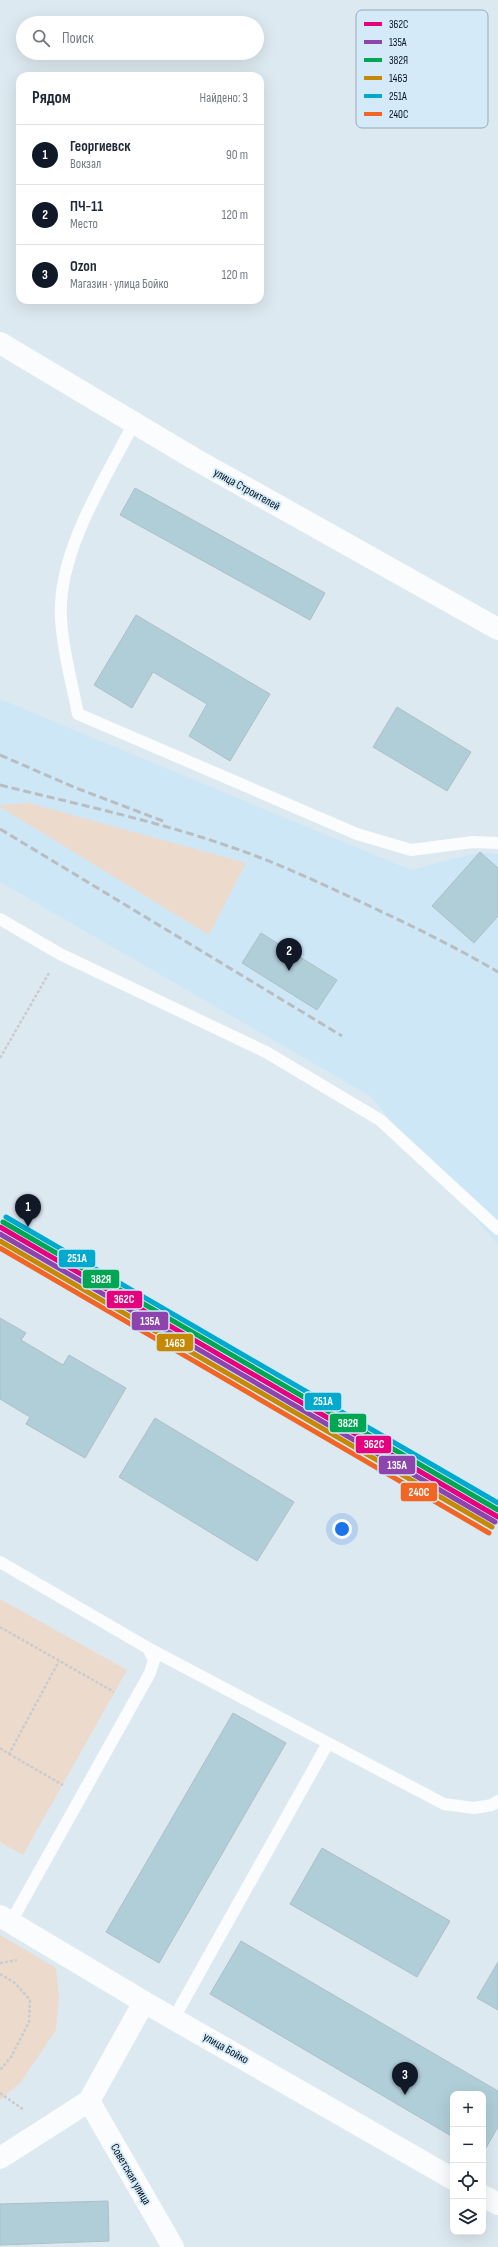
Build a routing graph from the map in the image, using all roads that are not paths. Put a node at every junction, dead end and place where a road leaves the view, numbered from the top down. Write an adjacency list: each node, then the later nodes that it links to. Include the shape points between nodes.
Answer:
1 (0, 343): 2 (street, улица Строителей)
2 (134, 423): 3 (street, улица Строителей); 4 (lane, via 81,527 65,566 60,617 78,714 356,834 411,850 473,842)
3 (498, 629)
4 (498, 843)
5 (0, 919): 6 (lane, via 60,954 266,1052 380,1120)
6 (498, 1229)
7 (0, 1562): 8 (lane)
8 (148, 1648): 9 (lane); 11 (lane, via 154,1660 133,1702 81,1796)
9 (328, 1743): 10 (lane, via 444,1804 474,1808 492,1806); 13 (lane)
10 (498, 1801)
11 (5, 1919): 12 (street, улица Бойко)
12 (144, 2002): 13 (street, улица Бойко); 14 (street)
13 (174, 2018): 16 (street, улица Бойко)
14 (89, 2101): 15 (street); 19 (street, Советская улица)
15 (0, 2158)
16 (450, 2177)
17 (486, 2198): 18 (street)
18 (498, 2204)
19 (173, 2247)

